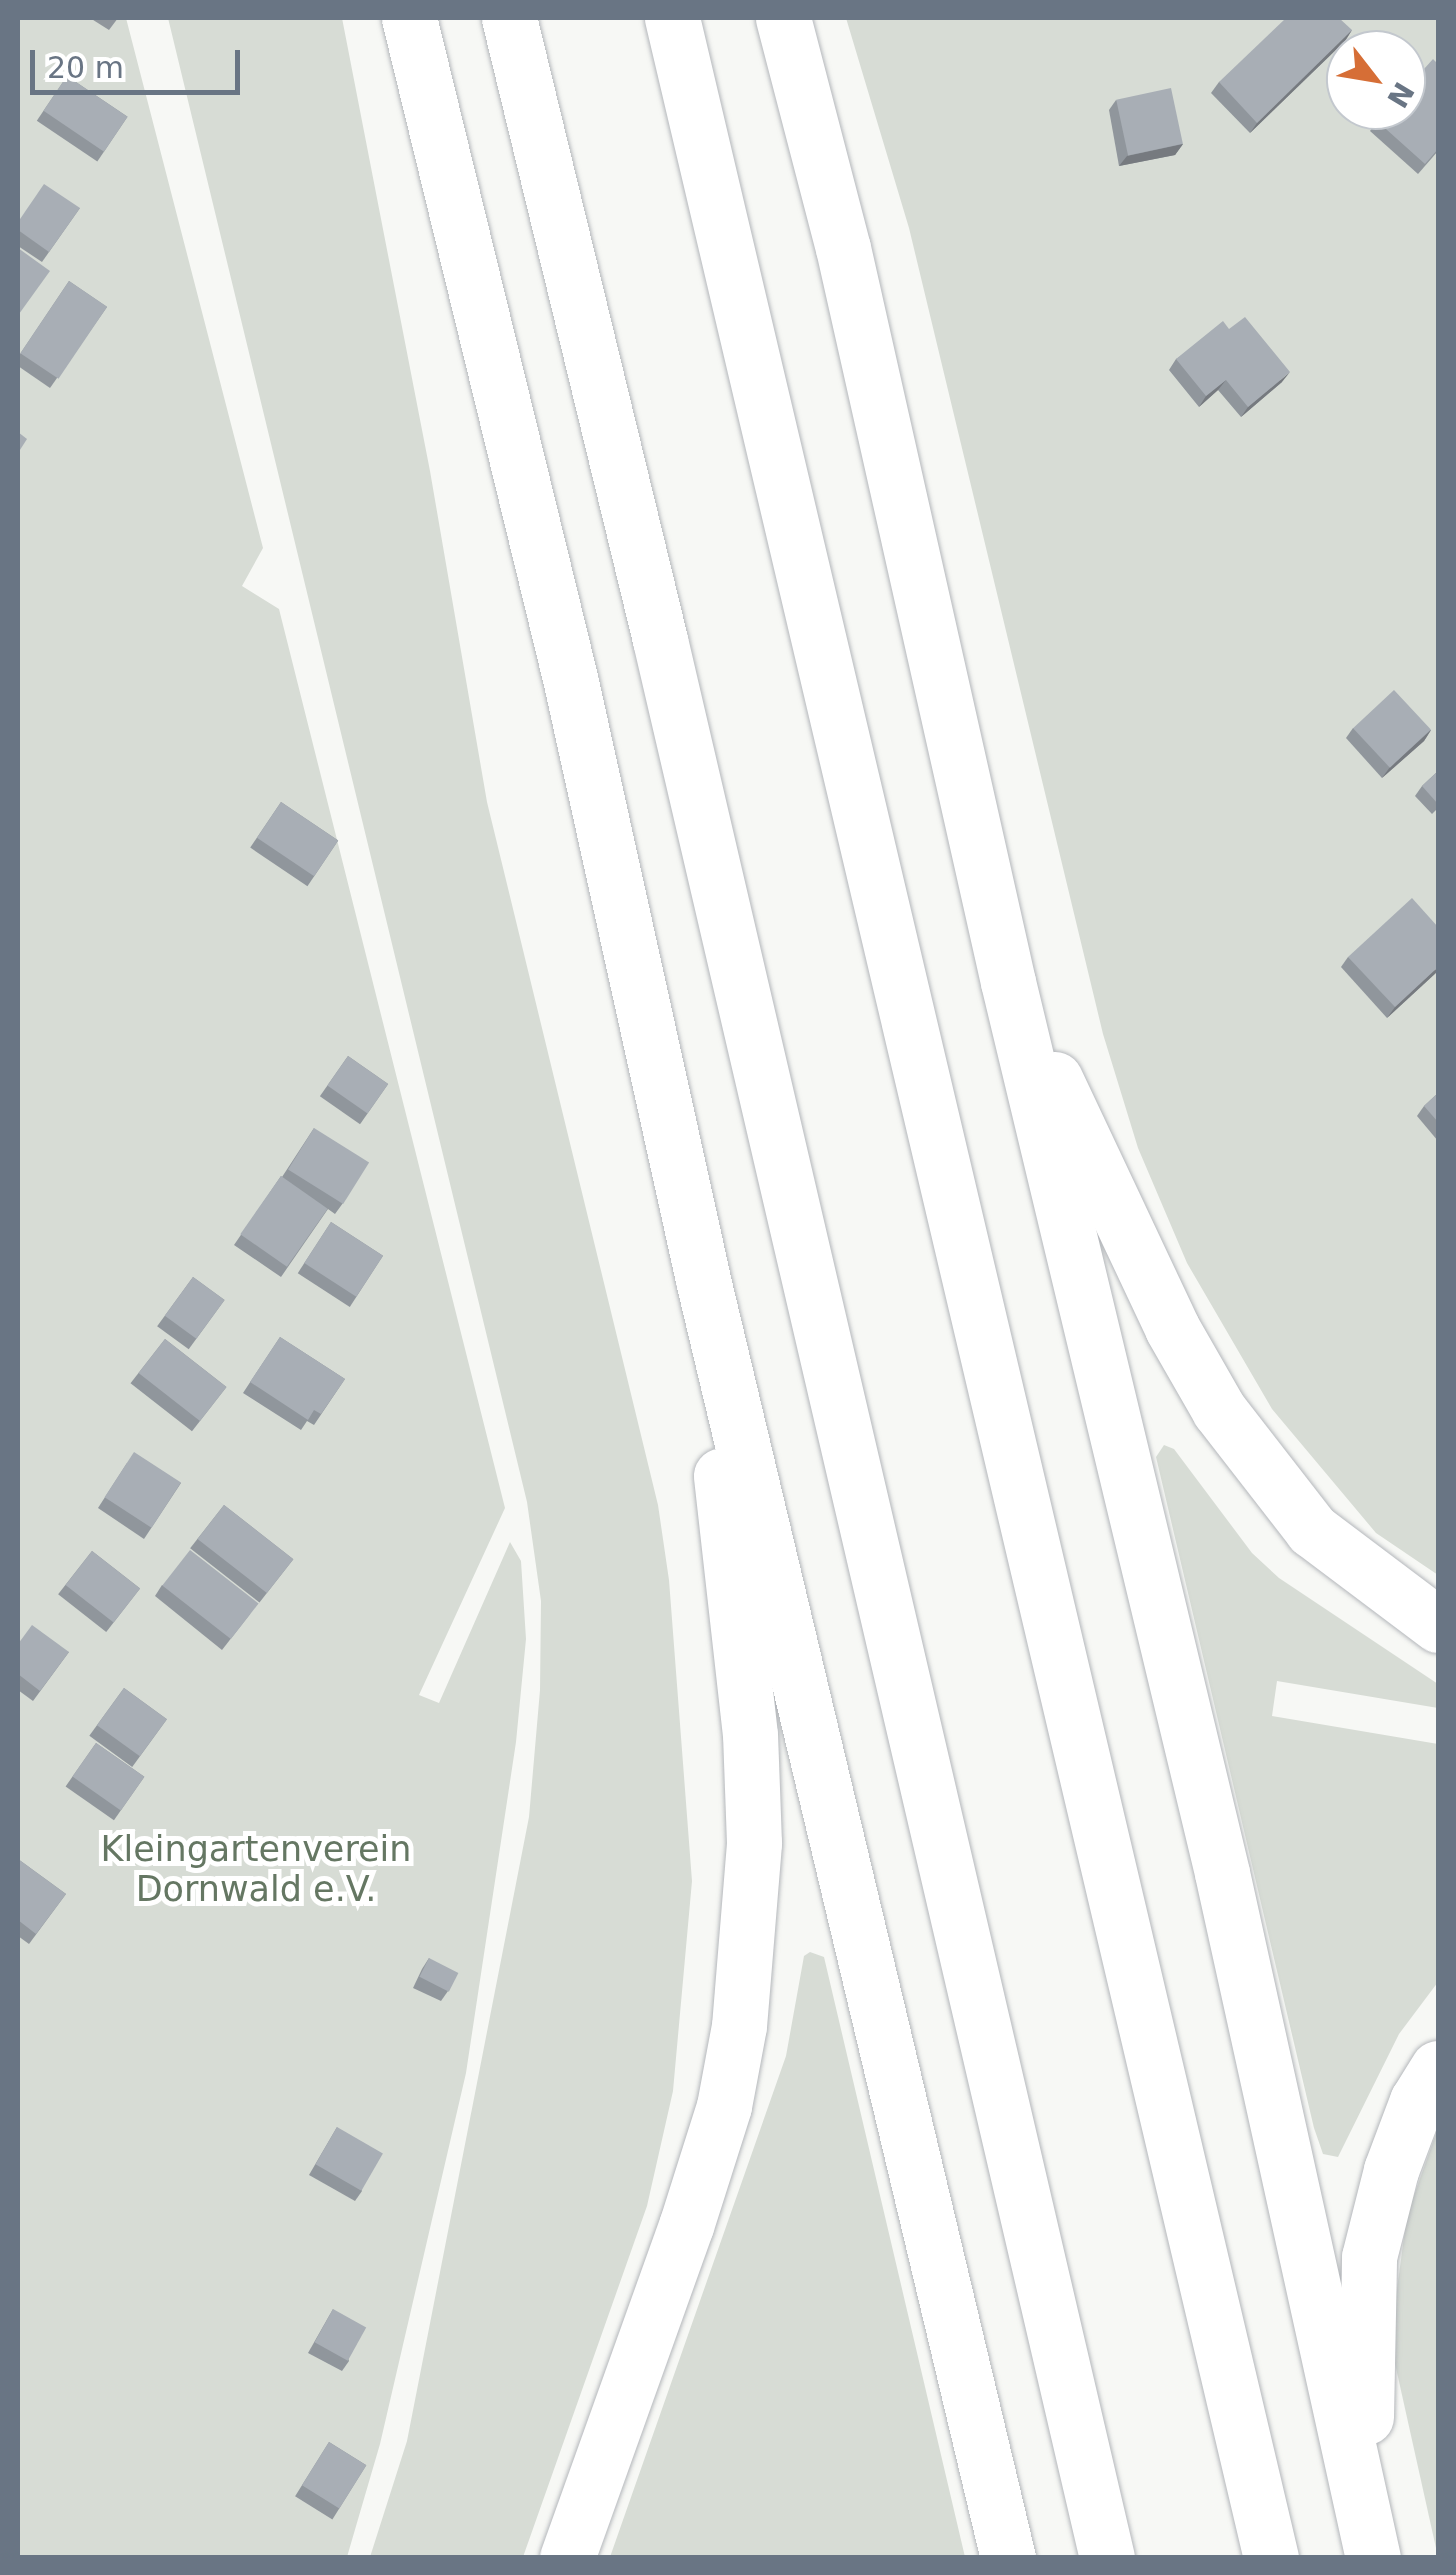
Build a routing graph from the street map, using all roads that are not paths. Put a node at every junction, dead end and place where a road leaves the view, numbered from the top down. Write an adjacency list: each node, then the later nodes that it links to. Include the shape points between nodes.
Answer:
1 (409, 18): 6 (highway, via 570,678)
2 (508, 18): 12 (highway, via 660,640)
3 (672, 18): 13 (highway)
4 (783, 18): 5 (highway, via 843,248)
5 (1008, 982): 7 (highway, via 1172,1328 1219,1410 1312,1530); 9 (highway, via 1222,1873)
6 (704, 1284): 10 (highway, via 750,1734 749,1943 724,2106); 11 (highway)
7 (1438, 1625)
8 (1438, 2068): 9 (highway, via 1416,2101 1369,2257 1364,2350)
9 (1371, 2548)
10 (567, 2558)
11 (1008, 2558)
12 (1107, 2558)
13 (1271, 2558)

